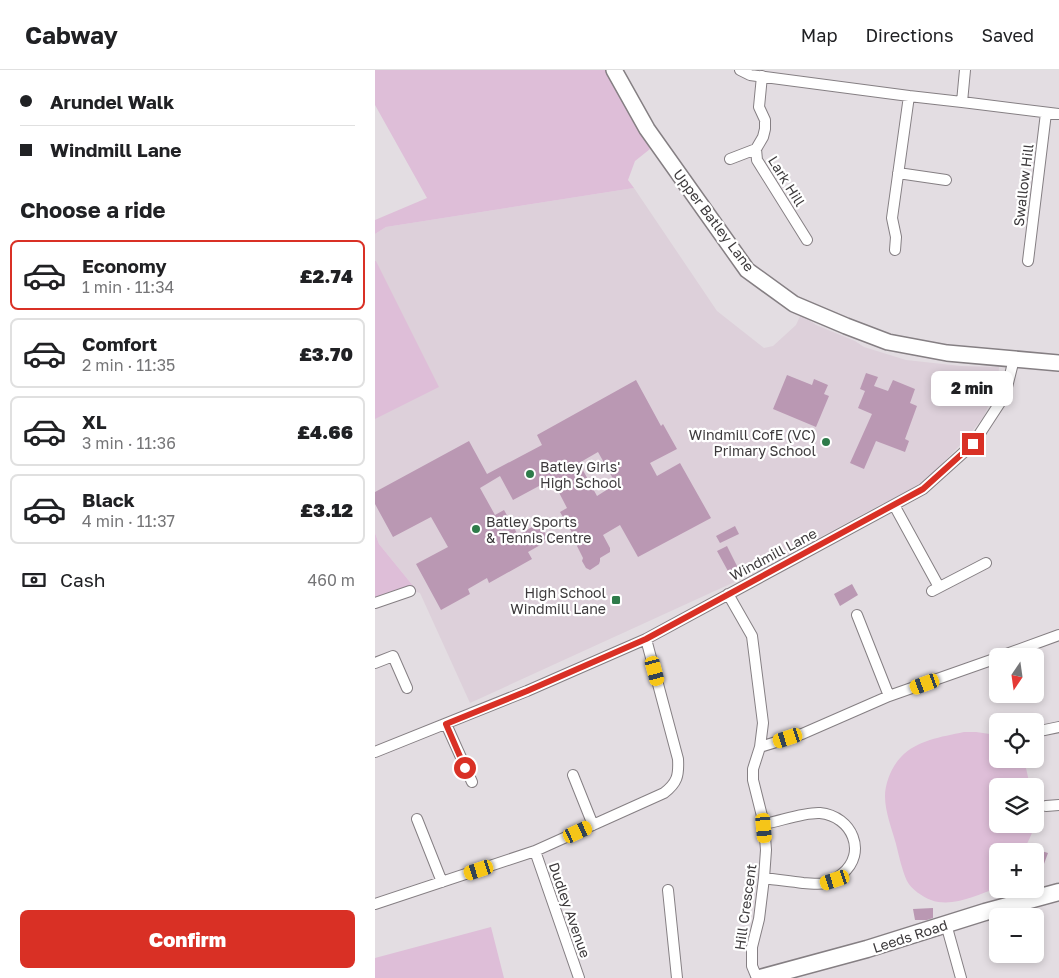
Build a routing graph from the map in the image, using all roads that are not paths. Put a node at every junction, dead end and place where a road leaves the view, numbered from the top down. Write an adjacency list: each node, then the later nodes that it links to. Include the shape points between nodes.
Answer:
1 (614, 70): 18 (street, Upper Batley Lane, via 647,128 747,270 794,304 888,342 947,353)
2 (740, 70): 5 (street, via 750,76)
3 (795, 70): 6 (street)
4 (965, 70): 8 (street)
5 (762, 76): 6 (street); 11 (street, Lark Hill, via 759,106 765,129)
6 (795, 82): 7 (street)
7 (909, 96): 8 (street); 13 (street)
8 (962, 102): 9 (street)
9 (1046, 113): 10 (street); 17 (street, Swallow Hill)
10 (1059, 114)
11 (756, 150): 12 (street); 15 (street, Lark Hill, via 757,160)
12 (730, 159)
13 (898, 173): 14 (street); 16 (street, via 892,218)
14 (946, 180)
15 (807, 240)
16 (895, 250)
17 (1028, 261)
18 (1014, 359): 19 (street, Upper Batley Lane); 20 (street, Windmill Lane, via 1005,395 973,444 923,489)
19 (1059, 363)
20 (894, 505): 21 (street, via 936,589); 23 (street, Windmill Lane)
21 (986, 563)
22 (410, 591): 24 (street)
23 (728, 594): 27 (street, Windmill Lane); 36 (street, via 752,636 763,723)
24 (375, 603)
25 (857, 615): 32 (street)
26 (1059, 635): 28 (street)
27 (646, 639): 33 (street, Windmill Lane); 44 (street, via 679,771 673,786 664,793)
28 (1023, 648)
29 (989, 661): 32 (street)
30 (375, 663): 31 (street, via 393,656)
31 (407, 688)
32 (889, 696): 36 (street, via 802,734)
33 (446, 724): 37 (street, Windmill Lane); 39 (street)
34 (1059, 727): 35 (street)
35 (1044, 730)
36 (760, 747): 43 (street, Hill Crescent, via 753,780)
37 (375, 752)
38 (573, 775): 44 (street)
39 (472, 782)
40 (1059, 805): 41 (street)
41 (1046, 806)
42 (417, 819): 47 (street)
43 (764, 824): 46 (street, Hill Crescent); 46 (street, via 808,814 827,814 849,829 856,851 846,871 825,883)
44 (593, 825): 45 (street)
45 (535, 852): 47 (street); 52 (street, Dudley Avenue)
46 (764, 878): 54 (street, Hill Crescent, via 759,919 751,947 752,966)
47 (442, 882): 50 (street)
48 (668, 890): 53 (street)
49 (1059, 892): 51 (main road, Leeds Road)
50 (375, 904)
51 (946, 924): 54 (main road, Leeds Road); 55 (street)
52 (579, 978)
53 (677, 978)
54 (758, 978)
55 (961, 978)

